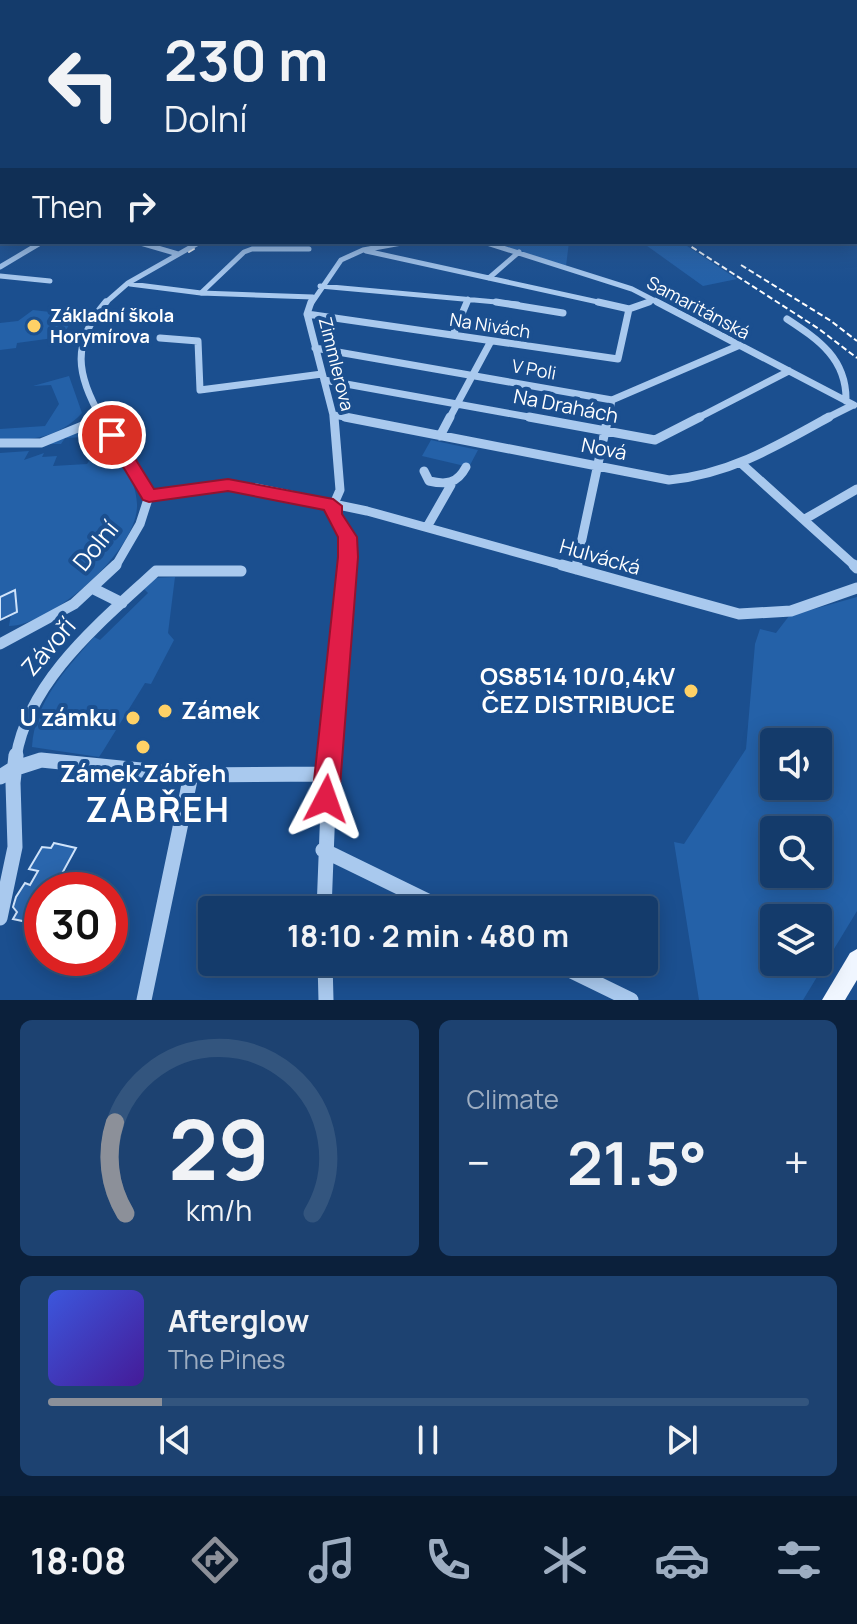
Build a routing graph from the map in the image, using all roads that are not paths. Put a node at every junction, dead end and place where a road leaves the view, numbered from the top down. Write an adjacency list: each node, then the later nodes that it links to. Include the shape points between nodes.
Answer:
1 (39, 244): 10 (street)
2 (144, 244): 9 (street)
3 (196, 244): 9 (street)
4 (396, 244): 7 (street, Zimmlerova)
5 (491, 244): 8 (street)
6 (309, 249): 16 (street, via 242,253)
7 (363, 250): 12 (street); 15 (street, Zimmlerova, via 341,260)
8 (519, 252): 12 (street); 19 (street, Samaritánská)
9 (178, 254): 14 (street)
10 (0, 267)
11 (0, 276): 13 (street)
12 (489, 278): 20 (street)
13 (50, 281)
14 (130, 284): 16 (street); 36 (street, via 99,306 80,340 80,366)
15 (320, 286): 17 (street, Zimmlerova); 18 (street)
16 (201, 293): 17 (street)
17 (313, 297): 22 (street, Zimmlerova)
18 (468, 299): 21 (street); 24 (street)
19 (655, 300): 20 (street); 27 (street, Samaritánská)
20 (629, 309): 26 (street, Na Nivách, via 618,359)
21 (563, 313)
22 (307, 314): 24 (street, Na Nivách); 28 (street, Zimmlerova)
23 (787, 319): 34 (street, via 830,349 848,379)
24 (453, 335): 26 (street, Na Nivách)
25 (160, 338): 31 (street, Na Drahách, via 198,341 200,390)
26 (491, 341): 30 (street)
27 (740, 345): 29 (street, Samaritánská); 32 (street)
28 (315, 348): 30 (street, V Poli); 31 (street, Zimmlerova)
29 (789, 371): 34 (street, Samaritánská); 37 (street, Na Drahách, via 655,440)
30 (474, 375): 32 (street, V Poli); 33 (street)
31 (323, 377): 33 (street, Na Drahách); 35 (street, Zimmlerova)
32 (612, 400): 37 (street)
33 (458, 402): 37 (street, Na Drahách); 38 (street)
34 (852, 404): 40 (street, Nová)
35 (334, 415): 38 (street, Nová); 47 (street, Zimmlerova, via 340,490)
36 (102, 418): 39 (street, via 41,443); 46 (street)
37 (605, 430): 42 (street)
38 (440, 436): 42 (street, Nová)
39 (0, 443)
40 (743, 465): 42 (street, Nová, via 696,479 669,480); 48 (street)
41 (466, 467): 44 (street)
42 (599, 467): 51 (street)
43 (424, 471): 44 (street, via 429,481)
44 (451, 485): 49 (street)
45 (857, 489): 48 (street)
46 (149, 496): 47 (street, via 228,485); 54 (street, Dolní, via 133,546)
47 (333, 506): 49 (street, Hulvácká); 58 (street, via 347,537 348,557)
48 (805, 519): 50 (street)
49 (427, 527): 51 (street, Hulvácká)
50 (857, 568)
51 (576, 569): 53 (street, Hulvácká, via 739,614 791,611)
52 (241, 571): 55 (street, Závoří, via 156,571)
53 (857, 588)
54 (94, 589): 55 (street); 56 (street, Dolní, via 38,627)
55 (122, 603): 57 (street, Závoří, via 40,692)
56 (0, 644)
57 (13, 769): 59 (street, via 41,760); 60 (street); 64 (street, Závoří, via 15,857)
58 (327, 774): 59 (street); 61 (street)
59 (191, 775): 68 (street)
60 (0, 777)
61 (323, 850): 62 (street); 63 (street)
62 (324, 896)
63 (417, 896)
64 (0, 918)
65 (857, 960): 71 (main road)
66 (325, 976): 69 (street)
67 (582, 976): 70 (street)
68 (144, 1000)
69 (326, 1000)
70 (631, 1000)
71 (833, 1000)

